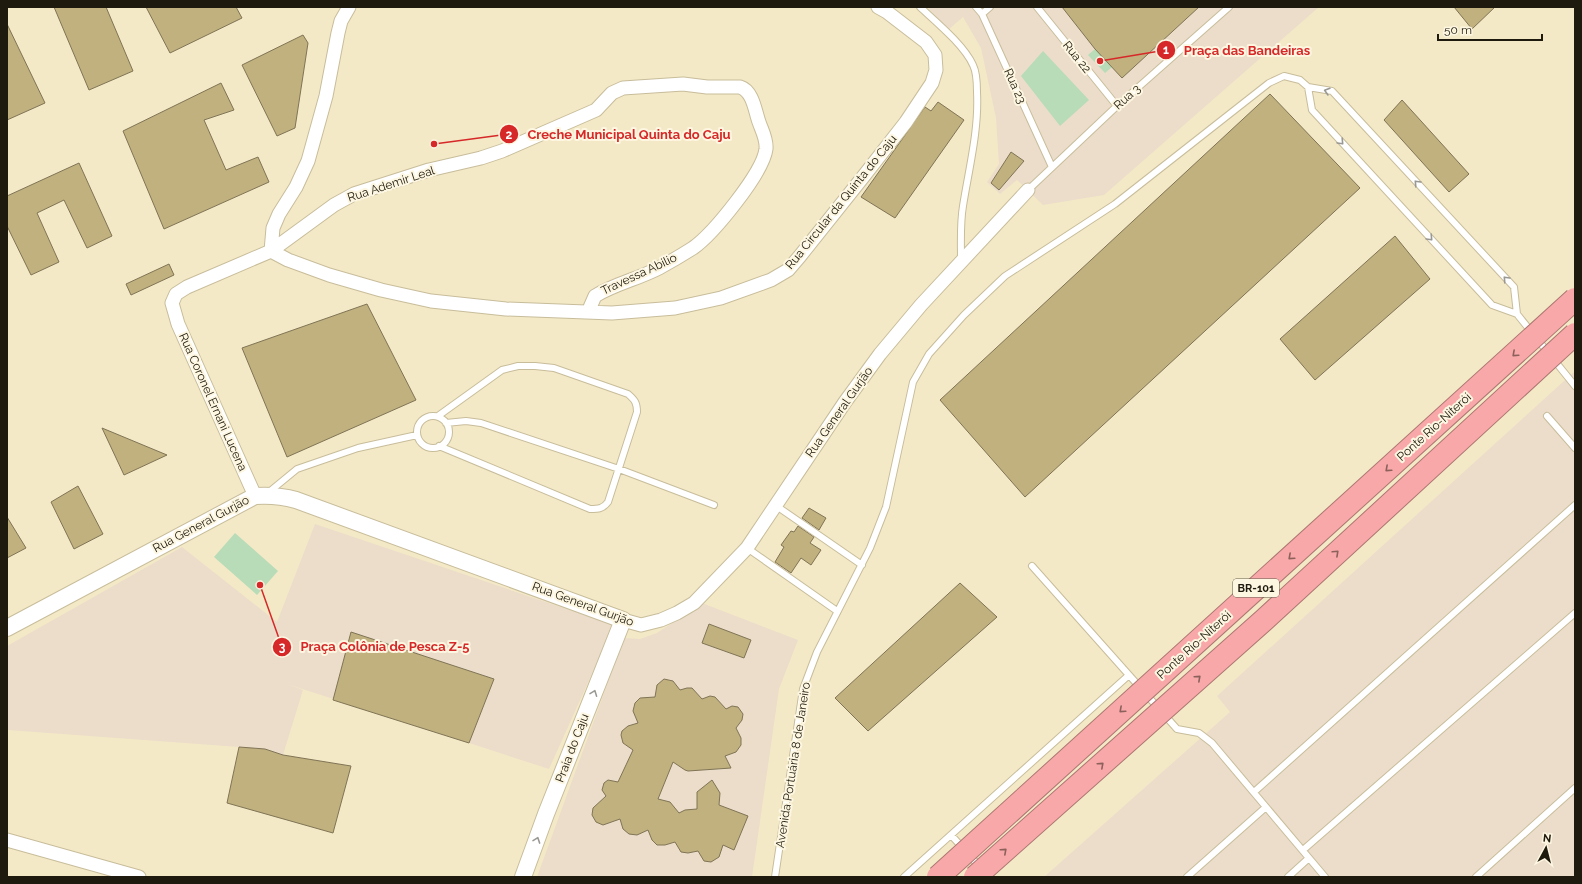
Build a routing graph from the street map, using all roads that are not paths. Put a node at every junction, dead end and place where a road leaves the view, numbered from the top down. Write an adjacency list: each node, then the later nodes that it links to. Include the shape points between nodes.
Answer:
1 (349, 7): 14 (street, via 341,21 326,96 308,161 273,228)
2 (878, 7): 18 (street, Rua Circular da Quinta do Caju, via 926,42 935,56 936,70 932,83 906,122 788,270 749,289 683,306 612,313)
3 (920, 7): 15 (lane, via 966,54 974,65 977,78 978,104 973,156 963,208)
4 (976, 7): 8 (lane, Rua 23)
5 (990, 7): 8 (lane)
6 (1037, 7): 11 (lane, Rua 22)
7 (1229, 7): 11 (lane, Rua 3)
8 (982, 14): 12 (lane, Rua 23)
9 (735, 87): 14 (street, Rua Ademir Leal, via 683,84 623,88 596,110 502,151 429,170 354,194 334,205); 18 (street, Travessa Abilio, via 747,91 766,140 765,154 754,176 719,223 693,248 657,268 595,296)
10 (1308, 87): 19 (lane, one-way to 19, via 1312,110 1492,305); 19 (lane, Avenida Portuária 8 de Janeiro, one-way to 10, via 1514,287 1332,91); 34 (lane, Avenida Portuária 8 de Janeiro, via 1300,80 1284,76 1269,83 1115,204 1005,276 964,316 929,354 913,382 886,507)
11 (1116, 106): 12 (lane, Rua 3)
12 (1052, 167): 13 (lane, Rua 3)
13 (1028, 190): 15 (street, Rua General Gurjão)
14 (272, 251): 17 (street, Rua Ademir Leal, via 187,287 176,294 172,303); 18 (street, Rua Circular da Quinta do Caju, via 288,260 329,274 381,290 431,301 506,309)
15 (960, 264): 31 (street, Rua General Gurjão, via 880,354)
16 (1575, 300): 52 (highway, Ponte Rio-Niterói / BR-101, one-way to 52, bridge)
17 (173, 308): 29 (street, Rua Coronel Ernani Lucena)
18 (588, 312)
19 (1517, 314): 21 (lane)
20 (1575, 334): 53 (highway, BR-101, one-way to 20, bridge, via 1264,620)
21 (1575, 386)
22 (438, 416): 24 (lane); 25 (lane, via 422,420 417,430); 28 (lane, via 502,370 518,366 554,368 628,394 634,399 637,412)
23 (1547, 416): 27 (lane)
24 (446, 423): 26 (lane, via 449,434); 28 (lane, via 481,422)
25 (418, 435): 26 (lane, via 428,447); 29 (lane, via 358,448 297,469)
26 (439, 446): 28 (lane, via 590,509 604,507 608,502)
27 (1575, 448)
28 (619, 469): 30 (lane)
29 (261, 495): 38 (street, Rua General Gurjão, via 296,500); 39 (street, Rua General Gurjão)
30 (714, 505)
31 (775, 505): 33 (street, Rua General Gurjão); 34 (lane)
32 (1575, 505): 42 (lane)
33 (746, 548): 36 (lane); 38 (street, Rua General Gurjão, via 694,603 661,620 641,625)
34 (862, 565): 36 (lane, Avenida Portuária 8 de Janeiro)
35 (1032, 566): 40 (lane)
36 (837, 611): 50 (lane, Avenida Portuária 8 de Janeiro, via 816,652 803,689)
37 (1575, 613): 46 (lane)
38 (623, 620): 49 (street, Praia do Caju, one-way to 38)
39 (7, 628)
40 (1129, 675): 42 (lane, via 1177,729 1199,733 1212,743); 44 (lane)
41 (1575, 788): 58 (lane)
42 (1254, 792): 43 (lane)
43 (1266, 808): 46 (lane); 55 (lane)
44 (951, 835): 51 (lane); 54 (lane)
45 (7, 840): 48 (street)
46 (1303, 850): 47 (lane)
47 (1309, 858): 56 (lane); 57 (lane)
48 (139, 877)
49 (524, 877)
50 (775, 877)
51 (904, 877)
52 (938, 877)
53 (975, 877)
54 (989, 877)
55 (1187, 877)
56 (1288, 877)
57 (1325, 877)
58 (1476, 877)

